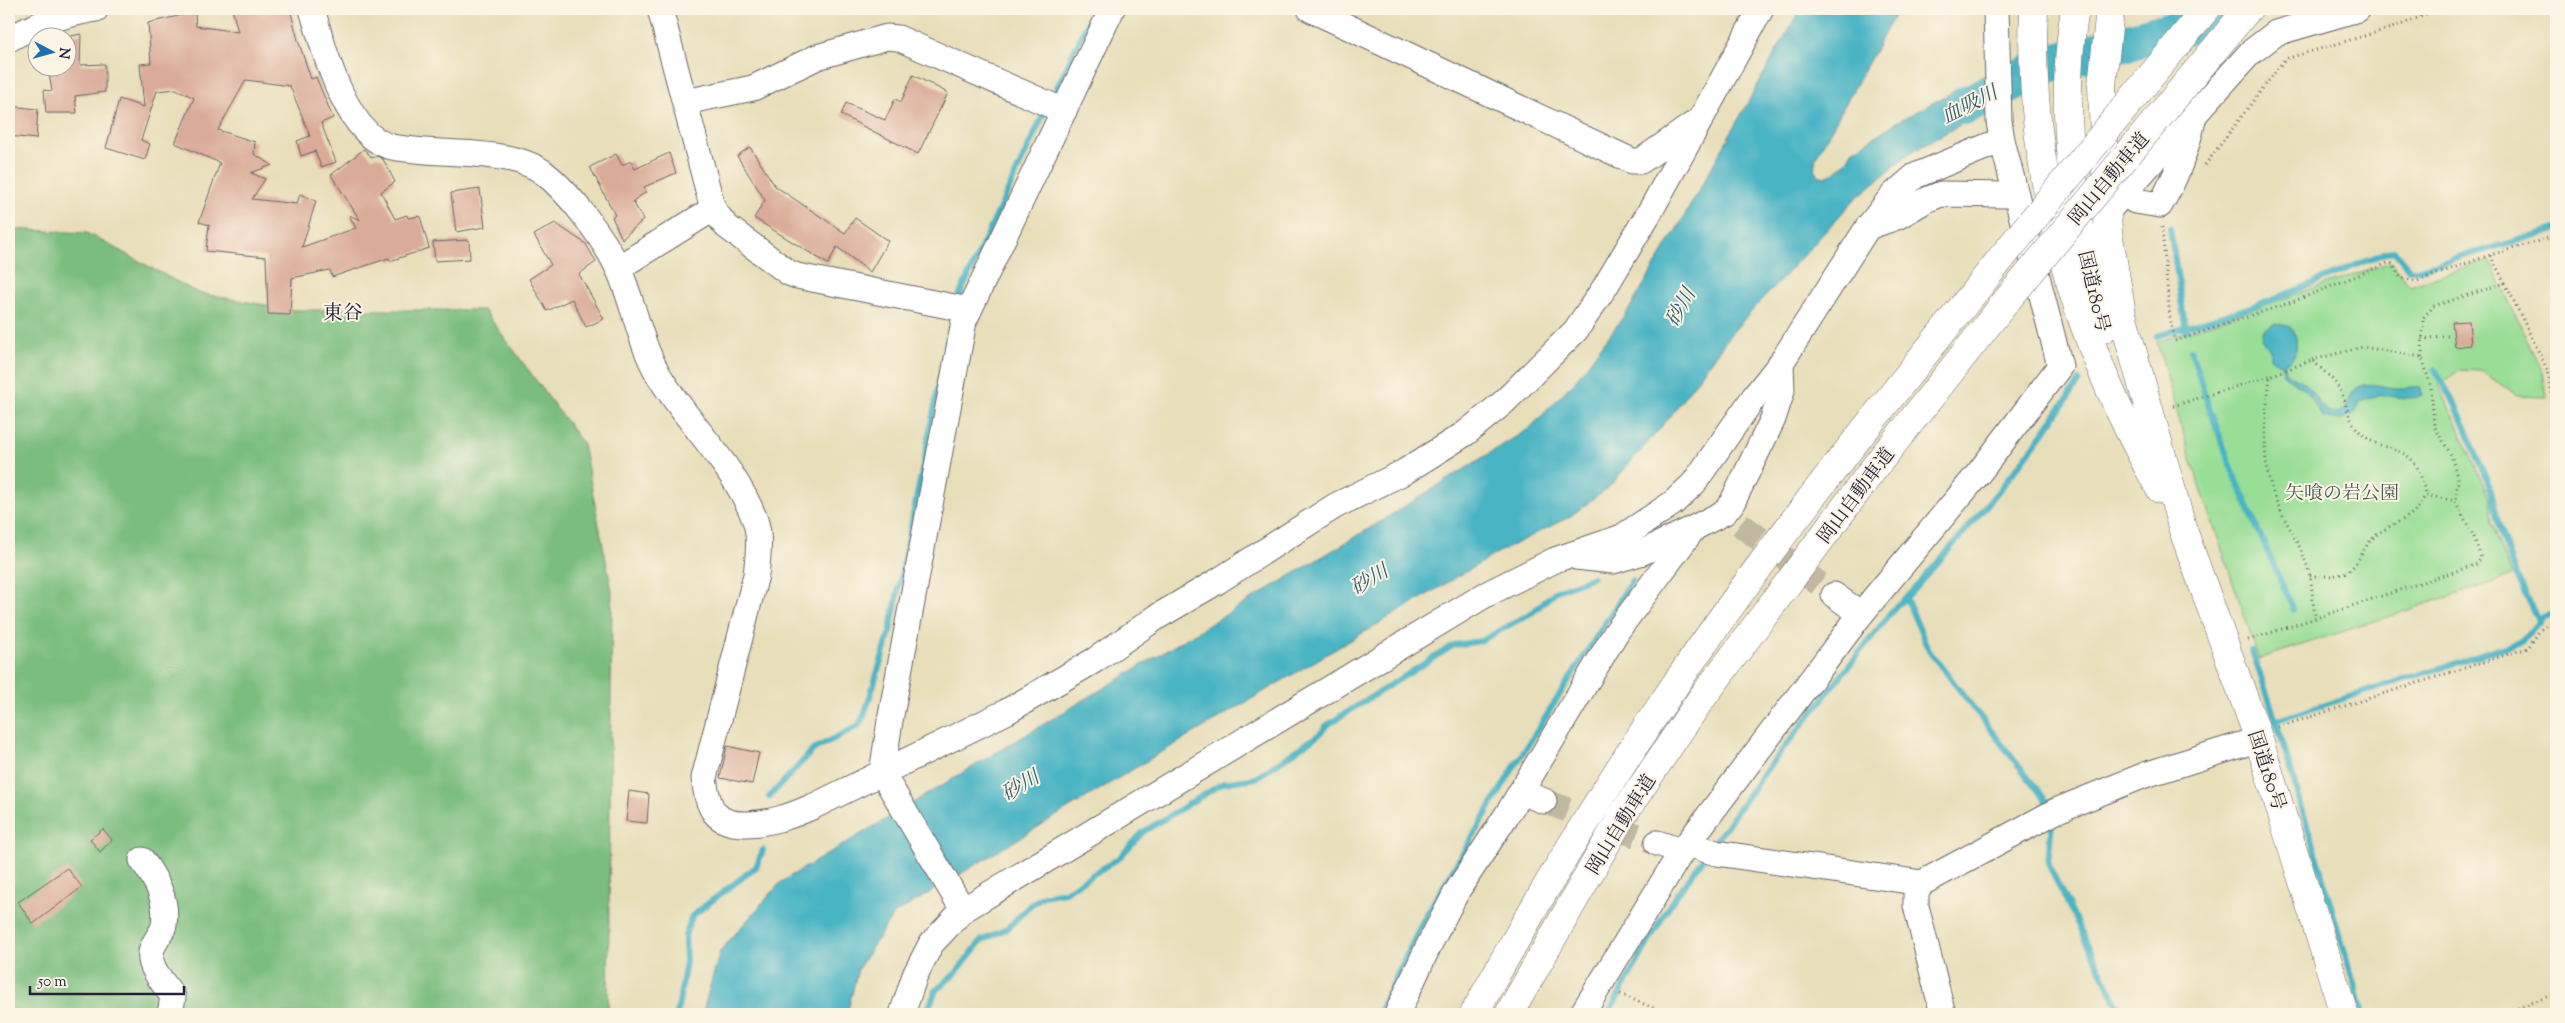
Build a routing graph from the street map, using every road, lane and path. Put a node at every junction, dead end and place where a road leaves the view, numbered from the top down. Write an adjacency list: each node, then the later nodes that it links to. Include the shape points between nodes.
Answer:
1 (96, 9): 15 (street, via 56,18)
2 (312, 9): 30 (street, via 346,106 372,135 390,146 491,155 542,171 568,195)
3 (660, 9): 16 (street)
4 (1112, 9): 17 (street)
5 (1310, 9): 19 (street, via 1632,161 1642,161)
6 (1761, 9): 19 (street)
7 (1996, 9): 20 (street)
8 (2206, 9): 66 (highway, 岡山自動車道, bridge, via 2003,256 1759,568 1598,801)
9 (2248, 9): 67 (highway, 岡山自動車道, bridge, via 2008,299 1872,471 1699,702 1622,816)
10 (2358, 9): 18 (street, via 2276,34 2250,53)
11 (2439, 9): 21 (path, via 2398,26 2285,59)
12 (2109, 10): 26 (highway, 国道180号, via 2102,85)
13 (2074, 16): 44 (highway, 国道180号, via 2068,96 2074,188 2090,280 2114,366 2142,448)
14 (2033, 20): 44 (highway, via 2034,110 2052,218 2072,291 2135,445)
15 (9, 39)
16 (685, 102): 17 (street, via 753,88 816,57 887,37 898,38); 25 (street)
17 (1054, 106): 32 (street)
18 (2194, 116): 24 (street, via 2188,146); 26 (street)
19 (1699, 120): 53 (street, via 1652,208 1576,330 1517,390 1466,433 1404,472 1335,506 1157,617 1096,660)
20 (2001, 130): 27 (street, via 1915,176 1893,195); 48 (street, via 2060,366 1978,474)
21 (2201, 170)
22 (2009, 195): 27 (street, via 1941,194 1897,217)
23 (2135, 201): 24 (street)
24 (2160, 205): 29 (path, via 2175,341 2295,302 2388,263 2401,278 2417,281)
25 (713, 209): 30 (street); 32 (street, via 726,226 789,273)
26 (2107, 212): 44 (highway, 国道180号, via 2122,314)
27 (1868, 227): 37 (street)
28 (2556, 236): 29 (path)
29 (2490, 255): 31 (path)
30 (618, 268): 53 (street, via 651,362 726,465 755,522 759,547 756,575 704,778 708,803 723,822 768,824)
31 (2505, 283): 34 (path, via 2434,306 2424,318); 40 (path, via 2548,371)
32 (969, 310): 53 (street, via 957,360)
33 (2448, 336): 34 (path)
34 (2422, 339): 35 (path)
35 (2422, 358): 36 (path, via 2363,348); 42 (path, via 2431,387 2434,426 2451,455 2458,481)
36 (2312, 360): 38 (path); 41 (path, via 2340,390 2350,421 2359,431 2367,438 2402,453 2415,464 2423,478)
37 (1781, 363): 43 (street, via 1782,391 1773,419 1732,503 1732,518); 45 (street, via 1694,483 1672,504 1622,537)
38 (2270, 376): 39 (path); 46 (path, via 2264,432 2268,472 2273,494 2298,542)
39 (2167, 408)
40 (2556, 414)
41 (2426, 495): 42 (path); 46 (path, via 2412,516 2374,536 2351,568 2336,575)
42 (2456, 501): 50 (path, via 2474,537 2481,558 2477,564)
43 (1694, 528): 45 (street, via 1643,552 1612,561); 54 (street, via 1618,631)
44 (2183, 530): 51 (highway, 国道180号)
45 (1569, 556): 60 (street, via 1554,560 1485,595)
46 (2310, 576): 50 (path)
47 (1834, 595): 48 (street)
48 (1861, 614): 57 (street)
49 (2556, 617): 52 (path, via 2540,630 2528,648)
50 (2316, 618): 51 (path)
51 (2226, 647): 52 (highway, 国道180号)
52 (2269, 732): 59 (street, via 2247,743 2145,775 2051,814); 71 (highway, 国道180号)
53 (886, 779): 60 (street)
54 (1521, 792): 55 (street); 65 (street, via 1457,890)
55 (1544, 801)
56 (1657, 843): 57 (street)
57 (1696, 849): 59 (street); 68 (street)
58 (142, 860): 63 (street, via 157,881 164,903 164,926 151,953 152,964 173,997)
59 (1922, 883): 70 (street, via 1916,891 1916,906)
60 (960, 905): 64 (street, via 931,944 915,976)
61 (2556, 992): 72 (path)
62 (1625, 997): 69 (path)
63 (170, 1014)
64 (902, 1014)
65 (1397, 1014)
66 (1474, 1014)
67 (1509, 1014)
68 (1582, 1014)
69 (1668, 1014)
70 (1943, 1014)
71 (2344, 1014)
72 (2504, 1014)

